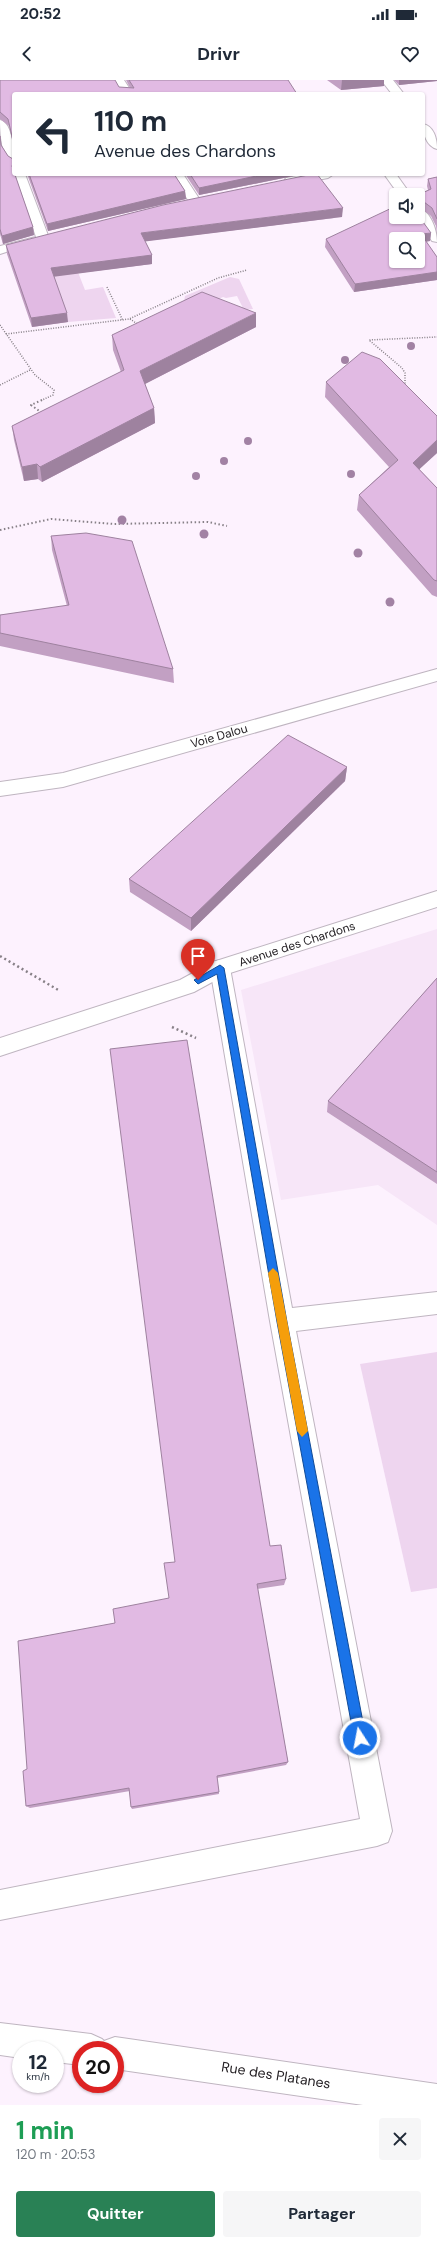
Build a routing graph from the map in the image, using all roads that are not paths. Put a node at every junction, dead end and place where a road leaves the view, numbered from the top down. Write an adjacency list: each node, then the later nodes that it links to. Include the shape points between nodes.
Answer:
1 (118, 80): 3 (street)
2 (387, 80): 4 (street)
3 (126, 92)
4 (396, 92)
5 (0, 124): 8 (street)
6 (425, 131): 7 (street)
7 (435, 149)
8 (12, 156)
9 (20, 176): 18 (street)
10 (179, 176): 15 (street, via 198,200)
11 (318, 176): 13 (street)
12 (391, 176): 14 (street)
13 (281, 183)
14 (400, 188)
15 (179, 204)
16 (425, 222): 19 (street)
17 (55, 234): 18 (street)
18 (43, 238): 20 (street)
19 (437, 238)
20 (0, 250)
21 (437, 675): 22 (street, Voie Dalou, via 63,780)
22 (0, 789)
23 (437, 899): 24 (street, Avenue des Chardons)
24 (220, 968): 25 (street, Avenue des Chardons, via 187,986); 27 (street)
25 (0, 1047)
26 (437, 1303): 27 (street)
27 (282, 1322): 28 (street, via 377,1831)
28 (0, 1904)
29 (0, 2039): 30 (street)
30 (72, 2048)
31 (124, 2054): 32 (street, Rue des Platanes)
32 (437, 2100)

